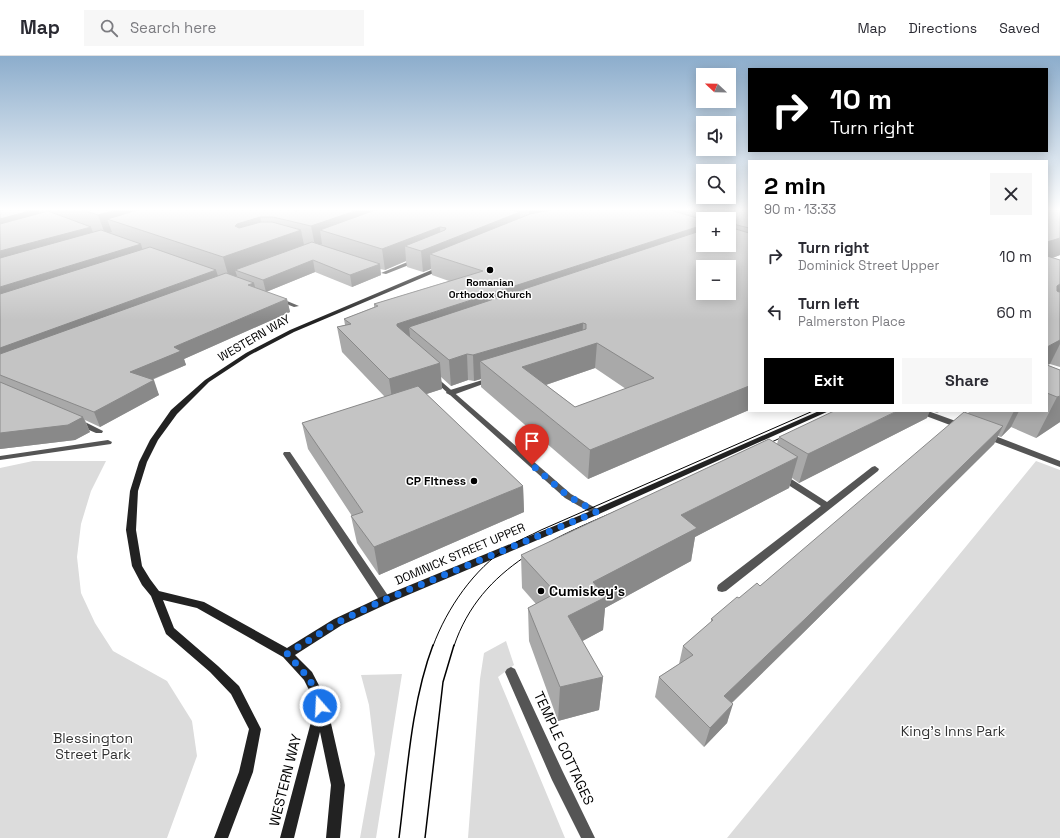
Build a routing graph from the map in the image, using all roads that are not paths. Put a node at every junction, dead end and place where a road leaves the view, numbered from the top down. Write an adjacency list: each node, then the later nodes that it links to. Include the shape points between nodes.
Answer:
1 (423, 257): 3 (street, via 384,273)
2 (448, 265): 22 (main road, WESTERN WAY, via 346,307 248,354 207,381 174,412 154,440 143,462 134,491 131,530 137,566)
3 (377, 270)
4 (274, 298): 5 (street)
5 (296, 306)
6 (427, 371): 8 (street)
7 (501, 376): 8 (street)
8 (450, 392): 20 (street, via 568,496)
9 (824, 412): 20 (main road, DOMINICK STREET UPPER, via 742,452)
10 (924, 412): 16 (street)
11 (73, 420): 12 (street)
12 (99, 431)
13 (108, 442): 15 (street)
14 (287, 454): 23 (street)
15 (0, 458)
16 (1060, 464)
17 (876, 469): 19 (street)
18 (772, 471): 19 (street)
19 (827, 506): 21 (street)
20 (596, 512): 23 (main road, DOMINICK STREET UPPER)
21 (722, 588)
22 (156, 594): 24 (main road, via 200,605); 27 (main road, WESTERN WAY, via 170,631 235,690 255,729 246,772)
23 (384, 600): 24 (main road, DOMINICK STREET UPPER, via 338,622)
24 (287, 654): 26 (main road, via 308,676 319,697)
25 (511, 672): 30 (street, TEMPLE COTTAGES)
26 (320, 706): 28 (main road, WESTERN WAY); 29 (main road, via 338,785)
27 (221, 838)
28 (287, 838)
29 (333, 838)
30 (588, 838)

